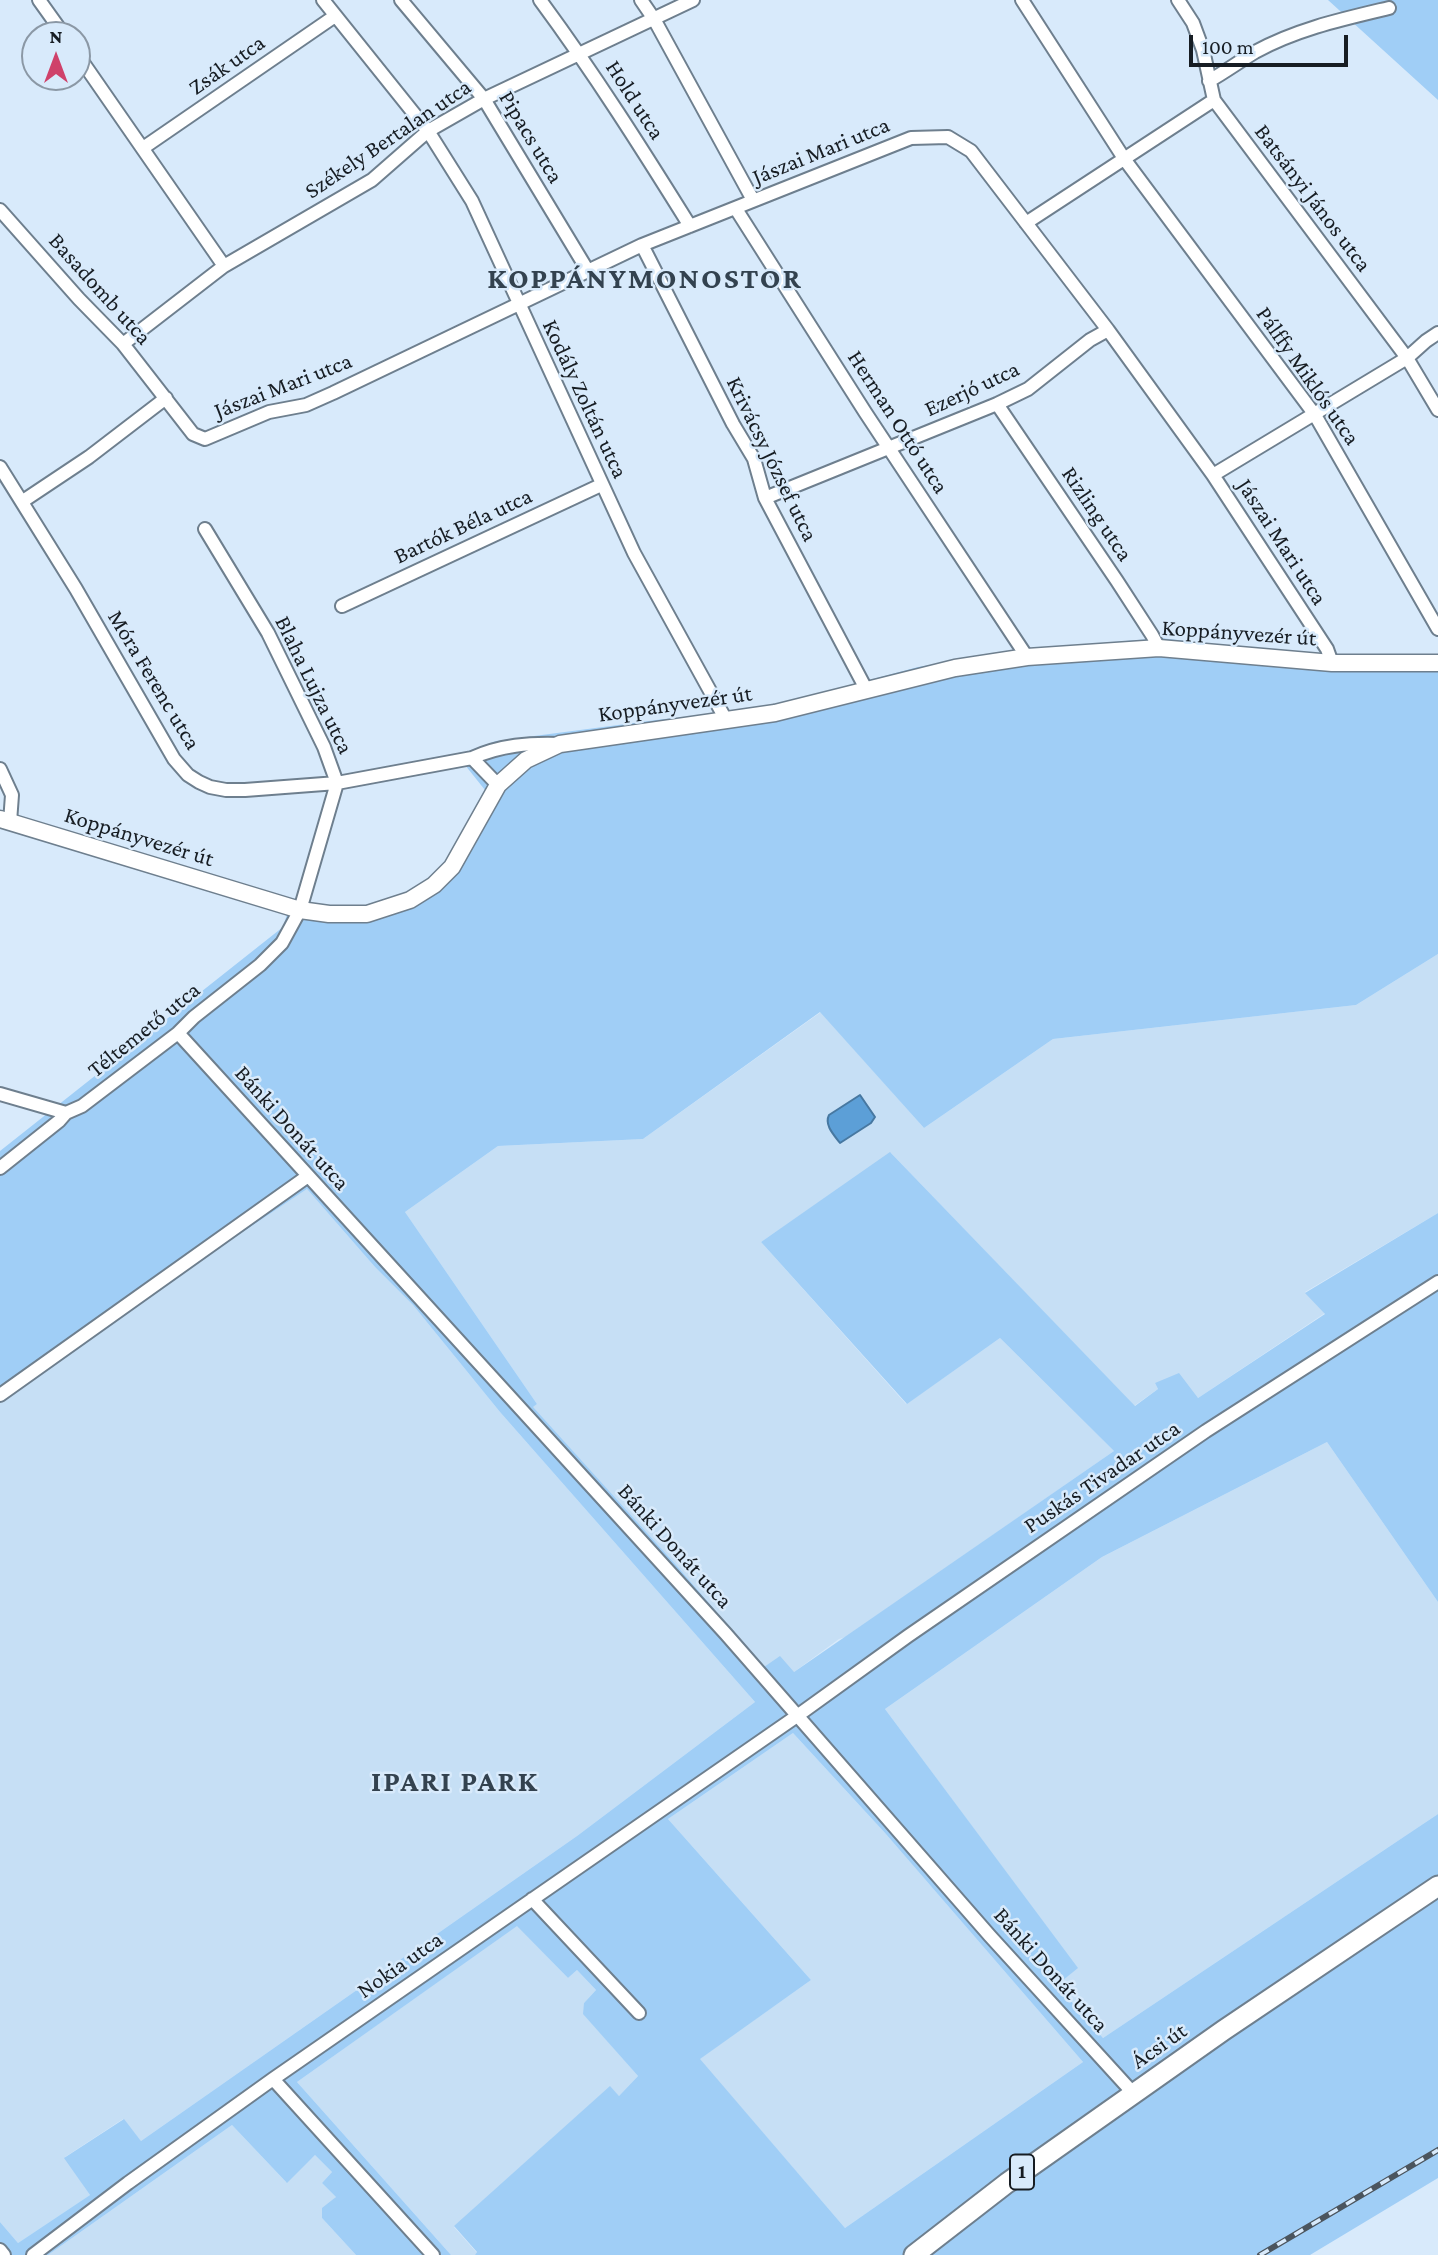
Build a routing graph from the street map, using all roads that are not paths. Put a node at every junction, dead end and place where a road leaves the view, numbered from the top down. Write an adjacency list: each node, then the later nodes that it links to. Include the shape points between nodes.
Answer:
1 (39, 0): 12 (street)
2 (323, 0): 10 (street, Kodály Zoltán utca)
3 (401, 0): 16 (street, Pipacs utca)
4 (540, 0): 13 (street, Hold utca)
5 (641, 0): 11 (street)
6 (693, 0): 11 (street, Székely Bertalan utca)
7 (1022, 0): 20 (street, Pálffy Miklós utca)
8 (1178, 0): 15 (street, Batsányi János utca, via 1193,23)
9 (1389, 8): 15 (street, via 1300,33 1256,52)
10 (335, 16): 18 (street, Kodály Zoltán utca); 19 (street, Zsák utca)
11 (654, 19): 13 (street, Székely Bertalan utca); 21 (street)
12 (54, 21)
13 (580, 54): 16 (street, Székely Bertalan utca); 25 (street, Hold utca)
14 (91, 74): 19 (street)
15 (1209, 81): 17 (street, Batsányi János utca)
16 (484, 99): 18 (street, Székely Bertalan utca); 28 (street, Pipacs utca)
17 (1214, 100): 20 (street); 33 (street, Batsányi János utca)
18 (428, 131): 27 (street, Székely Bertalan utca, via 372,180); 29 (street, Kodály Zoltán utca, via 472,201)
19 (144, 148): 27 (street)
20 (1125, 160): 24 (street); 37 (street, Pálffy Miklós utca)
21 (753, 200): 22 (street, Jászai Mari utca); 24 (street, Jászai Mari utca, via 911,138 948,137 971,151)
22 (736, 209): 25 (street, Jászai Mari utca); 38 (street, Herman Ottó utca)
23 (0, 210): 32 (street, Basadomb utca)
24 (1026, 223): 30 (street, Jászai Mari utca)
25 (690, 226): 26 (street, Jászai Mari utca)
26 (642, 246): 28 (street, Jászai Mari utca); 42 (street, Krivácsy József utca, via 754,459)
27 (224, 266): 32 (street, Székely Bertalan utca)
28 (588, 271): 29 (street, Jászai Mari utca)
29 (519, 305): 34 (street, Jászai Mari utca, via 306,405 269,412 205,439 193,434); 41 (street, Kodály Zoltán utca)
30 (1108, 330): 35 (street, Ezerjó utca, via 1028,388); 40 (street, Jászai Mari utca)
31 (1438, 333): 33 (street)
32 (123, 344): 34 (street, Basadomb utca)
33 (1407, 358): 36 (street, Batsányi János utca); 37 (street)
34 (166, 398): 43 (street)
35 (997, 404): 38 (street, Ezerjó utca); 47 (street, Rizling utca)
36 (1438, 410)
37 (1315, 415): 40 (street); 46 (street, Pálffy Miklós utca)
38 (890, 448): 42 (street, Ezerjó utca); 48 (street, Herman Ottó utca)
39 (0, 467): 43 (street, Móra Ferenc utca)
40 (1213, 475): 49 (street, Jászai Mari utca)
41 (601, 485): 45 (street, Bartók Béla utca); 52 (street, Kodály Zoltán utca)
42 (765, 498): 51 (street, Krivácsy József utca)
43 (23, 502): 56 (street, Móra Ferenc utca, via 174,759 188,775 226,790)
44 (205, 529): 56 (street, Blaha Lujza utca, via 268,633)
45 (342, 606)
46 (1438, 629)
47 (1158, 649): 48 (street, Koppányvezér út); 49 (street, Koppányvezér út)
48 (1027, 657): 51 (street, Koppányvezér út)
49 (1332, 663): 50 (street, Koppányvezér út)
50 (1438, 663)
51 (866, 689): 52 (street, Koppányvezér út, via 775,713)
52 (726, 720): 53 (street, Koppányvezér út)
53 (560, 744): 54 (street, Móra Ferenc utca, via 528,743); 57 (street, Koppányvezér út, via 526,760)
54 (472, 758): 56 (street, Móra Ferenc utca); 57 (street)
55 (0, 769): 58 (street, via 12,795)
56 (337, 783): 59 (street, Blaha Lujza utca)
57 (498, 785): 59 (street, Koppányvezér út, via 452,867 434,885 410,900 367,914)
58 (5, 820): 59 (street, Koppányvezér út)
59 (300, 910): 60 (street, Téltemető utca, via 273,953)
60 (178, 1033): 62 (street, Téltemető utca, via 82,1106); 64 (street, Bánki Donát utca)
61 (0, 1094): 62 (street)
62 (66, 1113): 63 (street, Téltemető utca)
63 (0, 1168)
64 (308, 1176): 66 (street); 67 (street, Bánki Donát utca)
65 (1438, 1282): 67 (street, Puskás Tivadar utca, via 1206,1431)
66 (0, 1395)
67 (797, 1716): 69 (street, Nokia utca); 72 (street, Bánki Donát utca)
68 (1438, 1886): 72 (main road, Ácsi út / 1)
69 (532, 1899): 70 (street); 71 (street, Nokia utca)
70 (639, 2013)
71 (273, 2079): 75 (street, Nokia utca); 76 (street)
72 (1134, 2094): 77 (main road, Ácsi út / 1)
73 (0, 2250): 74 (street)
74 (4, 2255)
75 (33, 2255)
76 (433, 2255)
77 (914, 2255)

